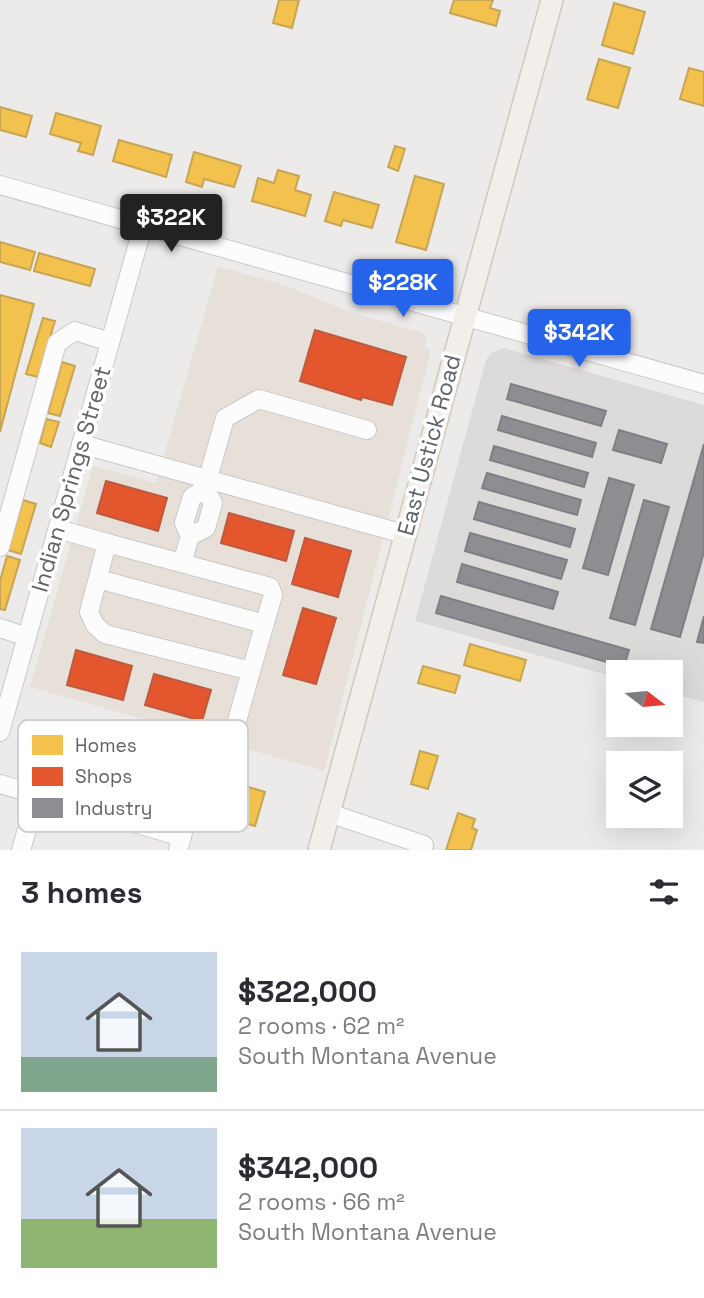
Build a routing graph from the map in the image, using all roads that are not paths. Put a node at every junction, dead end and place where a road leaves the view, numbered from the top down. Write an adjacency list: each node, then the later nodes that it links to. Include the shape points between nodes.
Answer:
1 (552, 0): 4 (main road, East Ustick Road)
2 (0, 186): 3 (street)
3 (143, 226): 4 (street); 5 (street, Indian Springs Street)
4 (464, 316): 6 (street); 11 (main road, East Ustick Road)
5 (110, 342): 8 (street, Indian Springs Street); 13 (street, via 75,331 57,343)
6 (704, 384)
7 (367, 430): 9 (street, via 259,399 225,418)
8 (81, 444): 9 (street); 10 (street, Indian Springs Street)
9 (206, 484): 11 (street); 14 (street, via 192,496 184,523 190,536)
10 (58, 529): 12 (street); 18 (street, Indian Springs Street)
11 (404, 534): 24 (main road, East Ustick Road)
12 (107, 543): 14 (street); 15 (street)
13 (0, 547)
14 (182, 564): 16 (street, via 270,587 273,595)
15 (98, 579): 16 (street); 19 (street, via 89,612 105,634)
16 (265, 624): 19 (street)
17 (0, 628): 18 (street)
18 (27, 637): 21 (street, Indian Springs Street)
19 (251, 671): 20 (street)
20 (237, 720)
21 (0, 733)
22 (0, 784): 23 (street)
23 (18, 789)
24 (329, 813): 28 (street); 30 (main road, East Ustick Road)
25 (26, 832): 29 (street)
26 (145, 832): 27 (street)
27 (180, 844)
28 (424, 845)
29 (21, 850)
30 (319, 850)

